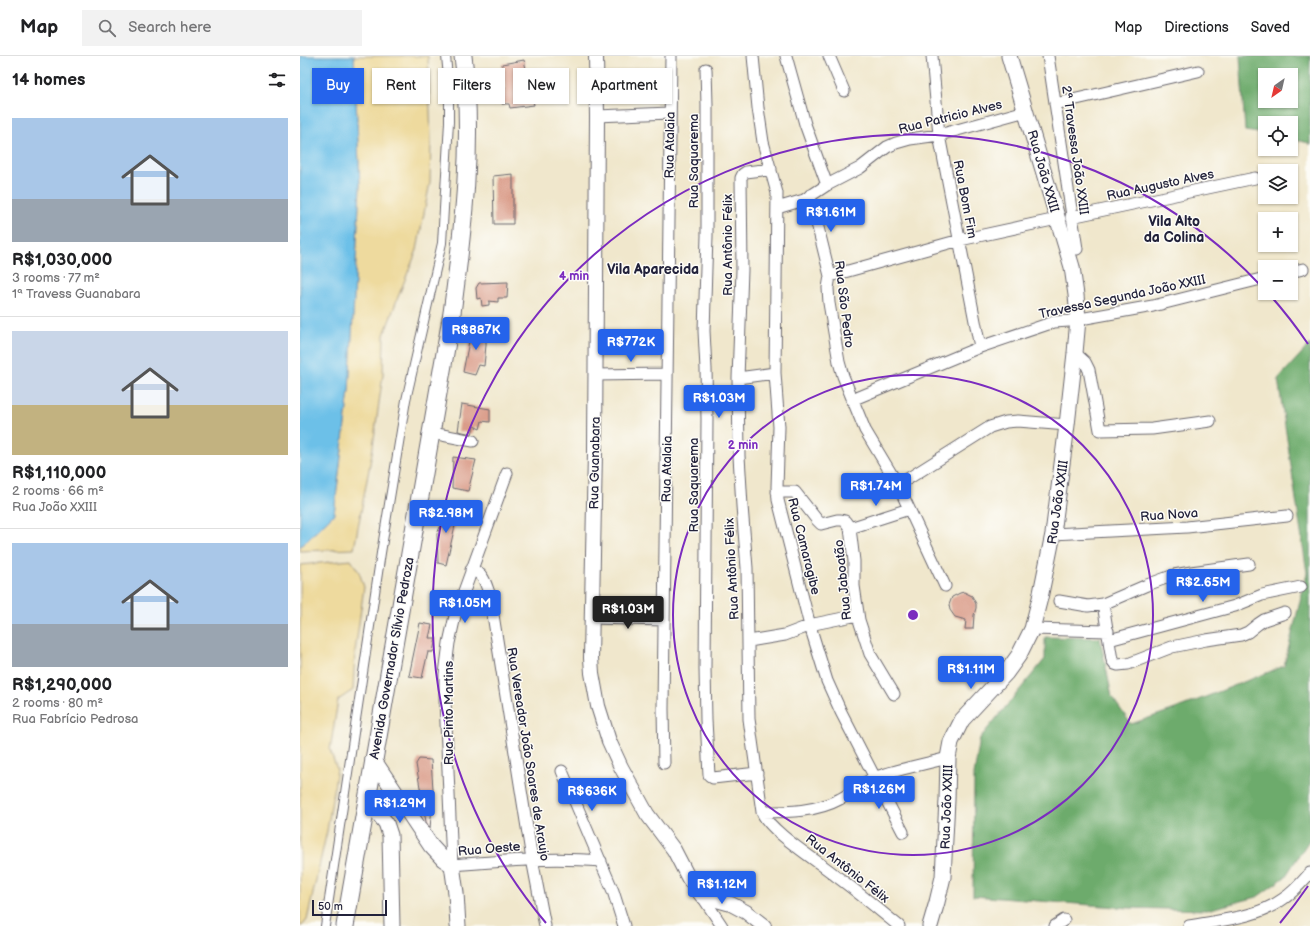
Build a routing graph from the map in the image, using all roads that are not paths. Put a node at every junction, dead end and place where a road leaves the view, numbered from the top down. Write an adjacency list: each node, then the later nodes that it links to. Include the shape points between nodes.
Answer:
1 (446, 56): 80 (street, via 449,122 442,244 406,400)
2 (463, 56): 42 (main road, Avenida Governador Sílvio Pedroza, via 467,148 459,260)
3 (596, 56): 18 (street, Rua Guanabara)
4 (671, 56): 17 (street, Rua Atalaia)
5 (764, 56): 11 (street)
6 (786, 56): 22 (street, via 805,124)
7 (829, 56): 14 (street)
8 (932, 56): 19 (street, Rua Bom Fim)
9 (1009, 56): 16 (main road, Rua João XXIII)
10 (1048, 56): 15 (street, 2ª Travessa João XXIII)
11 (753, 57): 20 (street, Rua Camaragibe, via 762,135)
12 (706, 69): 70 (street, Rua Saquarema, via 707,236 704,323 707,419 706,713 709,774 713,778)
13 (1198, 71): 15 (street)
14 (844, 92)
15 (1055, 104): 25 (street, 2ª Travessa João XXIII)
16 (1026, 111): 19 (street, Rua Patricio Alves); 25 (main road, Rua João XXIII)
17 (670, 113): 18 (street); 36 (street, Rua Atalaia)
18 (597, 116): 37 (street, Rua Guanabara)
19 (938, 135): 22 (street, Rua Patricio Alves, via 910,139 887,147 860,168); 26 (street, Rua Bom Fim)
20 (771, 168): 24 (street, Rua Camaragibe, via 776,187); 38 (street, Rua Antônio Félix, via 746,172 741,178)
21 (1255, 178): 25 (street, Rua Augusto Alves)
22 (827, 185): 23 (street, Rua Patricio Alves)
23 (810, 195): 24 (street, Rua Patricio Alves, via 799,202); 30 (street, Rua São Pedro)
24 (777, 208): 35 (street, Rua Camaragibe)
25 (1064, 218): 26 (street, Rua Augusto Alves); 27 (street, 2ª Travessa João XXIII); 32 (main road, Rua João XXIII)
26 (960, 240): 30 (street, Rua Augusto Alves); 33 (street, Rua Bom Fim)
27 (1077, 249)
28 (1303, 269): 29 (street)
29 (1298, 270)
30 (830, 276): 39 (street, Rua São Pedro, via 828,288 832,327 841,369)
31 (1258, 280): 32 (street, Travessa Segunda João XXIII, via 1153,306)
32 (1078, 319): 33 (street, Travessa Segunda João XXIII, via 1054,322); 34 (main road, Rua João XXIII)
33 (980, 347): 39 (street, Travessa Segunda João XXIII)
34 (1075, 353): 40 (street, via 1090,370 1100,430 1152,429); 41 (main road, Rua João XXIII)
35 (776, 373): 38 (street); 46 (street, Rua Camaragibe, via 779,427)
36 (667, 374): 37 (street); 60 (street, Rua Atalaia)
37 (595, 375): 59 (street, Rua Guanabara)
38 (738, 378): 64 (street, Rua Antônio Félix, via 739,456)
39 (852, 400): 45 (street, Rua São Pedro, via 865,430)
40 (1210, 422)
41 (1067, 425): 45 (street, via 1018,421 990,427); 50 (main road, Rua João XXIII)
42 (432, 433): 43 (street); 67 (main road, Avenida Governador Sílvio Pedroza)
43 (473, 441)
44 (507, 473): 52 (street, Rua Pinto Martins)
45 (898, 485): 47 (street, Rua São Pedro)
46 (777, 492): 49 (street, via 794,492 821,524 841,520); 61 (street, Rua Camaragibe)
47 (909, 508): 49 (street); 53 (street, Rua São Pedro)
48 (1287, 516): 50 (street, Rua Nova, via 1187,527)
49 (850, 528): 58 (street, Rua Jaboatão)
50 (1052, 534): 62 (main road, Rua João XXIII)
51 (1249, 564): 56 (street, via 1174,575)
52 (471, 570): 75 (street, Rua Vereador João Soares de Araujo, via 482,576 490,596); 77 (street, Rua Pinto Martins, via 455,616 445,674)
53 (946, 586)
54 (1301, 587): 63 (street, via 1262,595 1235,606)
55 (1059, 601): 56 (street, via 1088,606)
56 (1103, 604): 63 (street)
57 (1285, 613): 63 (street, via 1264,620 1241,635 1172,647 1128,664 1114,664)
58 (858, 615): 61 (street); 65 (street, Rua Jaboatão, via 870,654)
59 (592, 618): 60 (street); 79 (street, Rua Guanabara, via 592,679 609,741 647,814 674,850 689,879)
60 (664, 620): 68 (street, Rua Atalaia)
61 (810, 626): 64 (street, via 785,635); 71 (street, Rua Camaragibe, via 827,681)
62 (1032, 628): 63 (street); 66 (main road, Rua João XXIII, via 1014,663 962,720 951,742)
63 (1109, 636)
64 (749, 641): 70 (street, Rua Antônio Félix, via 750,719)
65 (894, 694)
66 (948, 758): 71 (street); 89 (main road, Rua João XXIII, via 943,877)
67 (373, 759): 72 (main road, Avenida Governador Sílvio Pedroza); 77 (main road, via 431,846)
68 (664, 763)
69 (562, 771): 76 (street)
70 (757, 773): 73 (street, Rua Antônio Félix)
71 (876, 777): 73 (street, via 825,806 804,811); 74 (street, Rua Camaragibe)
72 (367, 800): 81 (main road, Avenida Governador Sílvio Pedroza); 82 (main road, via 386,823 390,835)
73 (762, 812): 88 (street, Rua Antônio Félix, via 781,833)
74 (903, 832)
75 (532, 859): 76 (street, Rua Oeste); 77 (street, Rua Oeste); 84 (street, Rua Vereador João Soares de Araujo)
76 (600, 862): 85 (street)
77 (452, 866): 83 (main road, Rua Pinto Martins)
78 (1310, 873): 90 (street, via 1282,900 1270,906 1250,914)
79 (702, 896): 86 (street); 87 (street, via 731,904)
80 (325, 926)
81 (345, 926)
82 (392, 926)
83 (458, 926)
84 (545, 926)
85 (624, 926)
86 (722, 926)
87 (764, 926)
88 (899, 926)
89 (930, 926)
90 (1189, 926)

